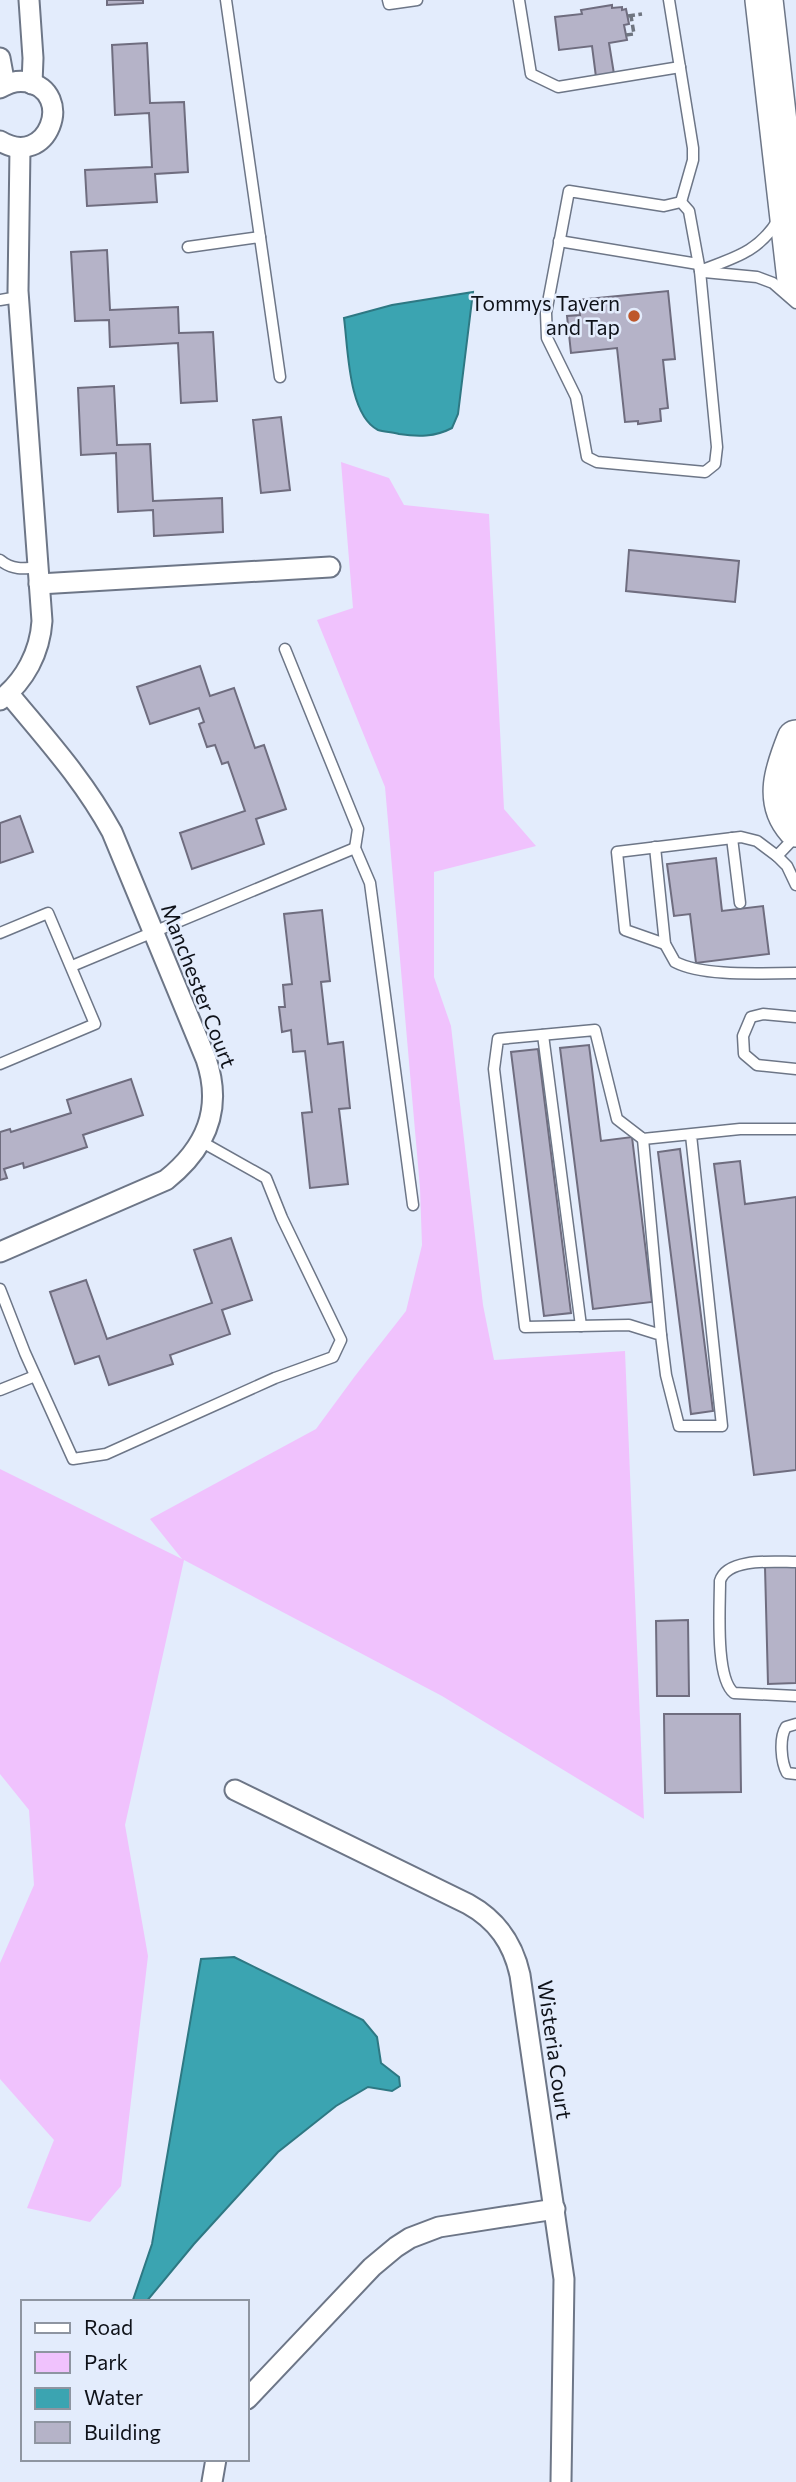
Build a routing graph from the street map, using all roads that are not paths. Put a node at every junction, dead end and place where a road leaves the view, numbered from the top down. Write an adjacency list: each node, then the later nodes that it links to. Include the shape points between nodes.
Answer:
1 (29, 0): 10 (street)
2 (226, 0): 16 (lane)
3 (388, 0): 4 (lane, via 389,4)
4 (417, 0)
5 (519, 0): 9 (lane, via 531,74 558,87)
6 (669, 0): 9 (lane)
7 (764, 0): 15 (highway)
8 (0, 58): 11 (street)
9 (680, 67): 14 (lane, via 693,148)
10 (32, 84): 11 (street, via 23,81); 13 (street, via 49,99 52,121 41,140)
11 (2, 86)
12 (0, 141): 13 (street)
13 (20, 148): 21 (street)
14 (681, 202): 17 (lane, via 664,206 569,191); 19 (lane, via 689,211)
15 (787, 204): 19 (lane, via 769,235 755,248); 20 (highway)
16 (260, 237): 18 (lane); 23 (lane)
17 (559, 241): 19 (lane); 19 (lane, via 546,313 547,338 576,397 584,451 597,462 696,472 715,464)
18 (188, 247)
19 (699, 268): 22 (lane, via 757,277 773,283)
20 (796, 280)
21 (9, 298): 26 (street)
22 (796, 303)
23 (280, 377)
24 (0, 560): 26 (lane)
25 (330, 568): 26 (street)
26 (39, 576): 28 (street, via 41,638 35,658)
27 (285, 649): 34 (lane, via 358,829)
28 (4, 697): 37 (street, Manchester Court, via 94,799)
29 (796, 740): 32 (highway, via 782,778)
30 (796, 835): 32 (lane)
31 (732, 838): 32 (lane); 33 (lane); 36 (lane)
32 (786, 842): 35 (lane, via 787,866)
33 (655, 847): 39 (lane); 39 (lane, via 617,852 625,930)
34 (355, 848): 37 (lane); 50 (lane, via 370,883)
35 (796, 885)
36 (740, 903)
37 (153, 931): 40 (lane); 49 (street, Manchester Court, via 211,1074 214,1091)
38 (0, 933): 40 (lane, via 48,913)
39 (665, 944): 41 (lane, via 675,962 692,968)
40 (72, 966): 44 (lane, via 95,1024)
41 (796, 973)
42 (796, 1017): 45 (lane, via 751,1017 743,1035 744,1054 757,1065)
43 (543, 1035): 48 (lane, via 595,1030 617,1119); 53 (lane); 53 (lane, via 498,1039 494,1069 525,1327)
44 (0, 1064)
45 (796, 1069)
46 (796, 1129): 47 (lane)
47 (691, 1135): 48 (lane); 54 (lane, via 722,1426 679,1426)
48 (643, 1139): 54 (lane)
49 (202, 1142): 51 (street, Manchester Court, via 186,1164 159,1184); 55 (lane, via 266,1178 341,1340 333,1357 106,1454 73,1459)
50 (413, 1205)
51 (0, 1252)
52 (0, 1289): 55 (lane)
53 (581, 1326): 54 (lane, via 629,1325)
54 (661, 1335)
55 (35, 1376): 56 (lane)
56 (0, 1390)
57 (796, 1562): 58 (lane, via 731,1567 720,1581 723,1669 728,1688 734,1693)
58 (796, 1696)
59 (796, 1724): 60 (lane, via 782,1733 783,1766 787,1773)
60 (796, 1774)
61 (235, 1790): 62 (street, Wisteria Court, via 468,1903 503,1933 520,1975)
62 (555, 2210): 63 (street, via 439,2227 396,2246); 66 (street, Wisteria Court, via 564,2290)
63 (248, 2398)
64 (216, 2461): 65 (street)
65 (212, 2482)
66 (561, 2482)

